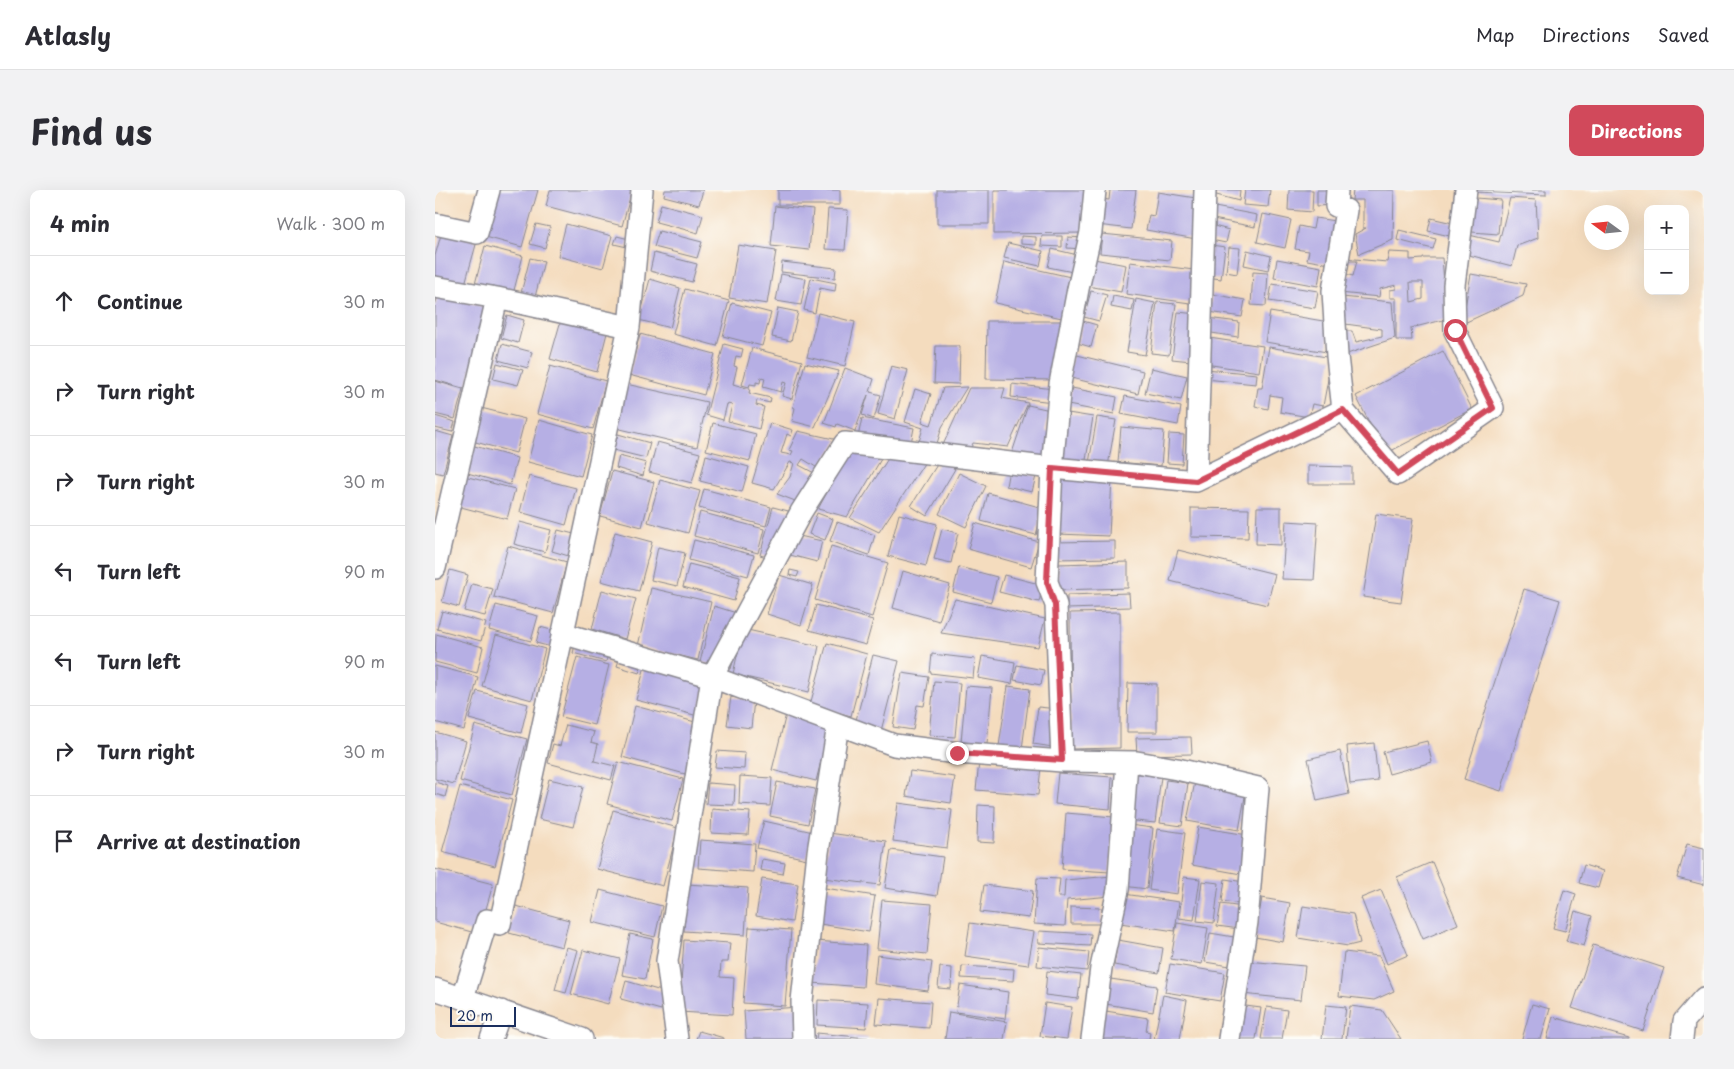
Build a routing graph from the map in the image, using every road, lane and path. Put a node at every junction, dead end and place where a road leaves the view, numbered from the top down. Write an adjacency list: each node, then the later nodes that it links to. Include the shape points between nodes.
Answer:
1 (489, 190): 7 (street, via 477,233)
2 (642, 190): 10 (street)
3 (1095, 190): 12 (street, via 1091,232 1059,384)
4 (1205, 190): 13 (street)
5 (1337, 190): 11 (street, via 1336,206 1346,210 1333,291)
6 (1465, 190): 11 (street, via 1455,285 1455,330 1493,408 1398,474)
7 (435, 224)
8 (435, 287): 9 (street)
9 (497, 298): 10 (street); 14 (street)
10 (629, 327): 15 (street)
11 (1343, 410): 13 (street)
12 (1052, 468): 13 (street); 16 (street, via 845,443 801,512); 18 (street, via 1047,582 1055,605)
13 (1196, 481)
14 (435, 568)
15 (562, 633): 16 (street); 21 (street, via 501,924 487,920)
16 (712, 677): 17 (street); 26 (street, via 667,961)
17 (838, 725): 18 (street, via 893,745); 27 (street, via 818,852 802,1001)
18 (1062, 760): 19 (street)
19 (1127, 762): 28 (street, via 1118,890 1101,968); 29 (street, via 1177,768 1258,788 1247,922)
20 (435, 988): 21 (street)
21 (463, 998): 23 (street)
22 (1704, 998): 30 (street, via 1684,1021)
23 (501, 1011): 24 (street); 25 (street)
24 (491, 1039)
25 (582, 1039)
26 (677, 1039)
27 (803, 1039)
28 (1092, 1039)
29 (1229, 1039)
30 (1682, 1039)

